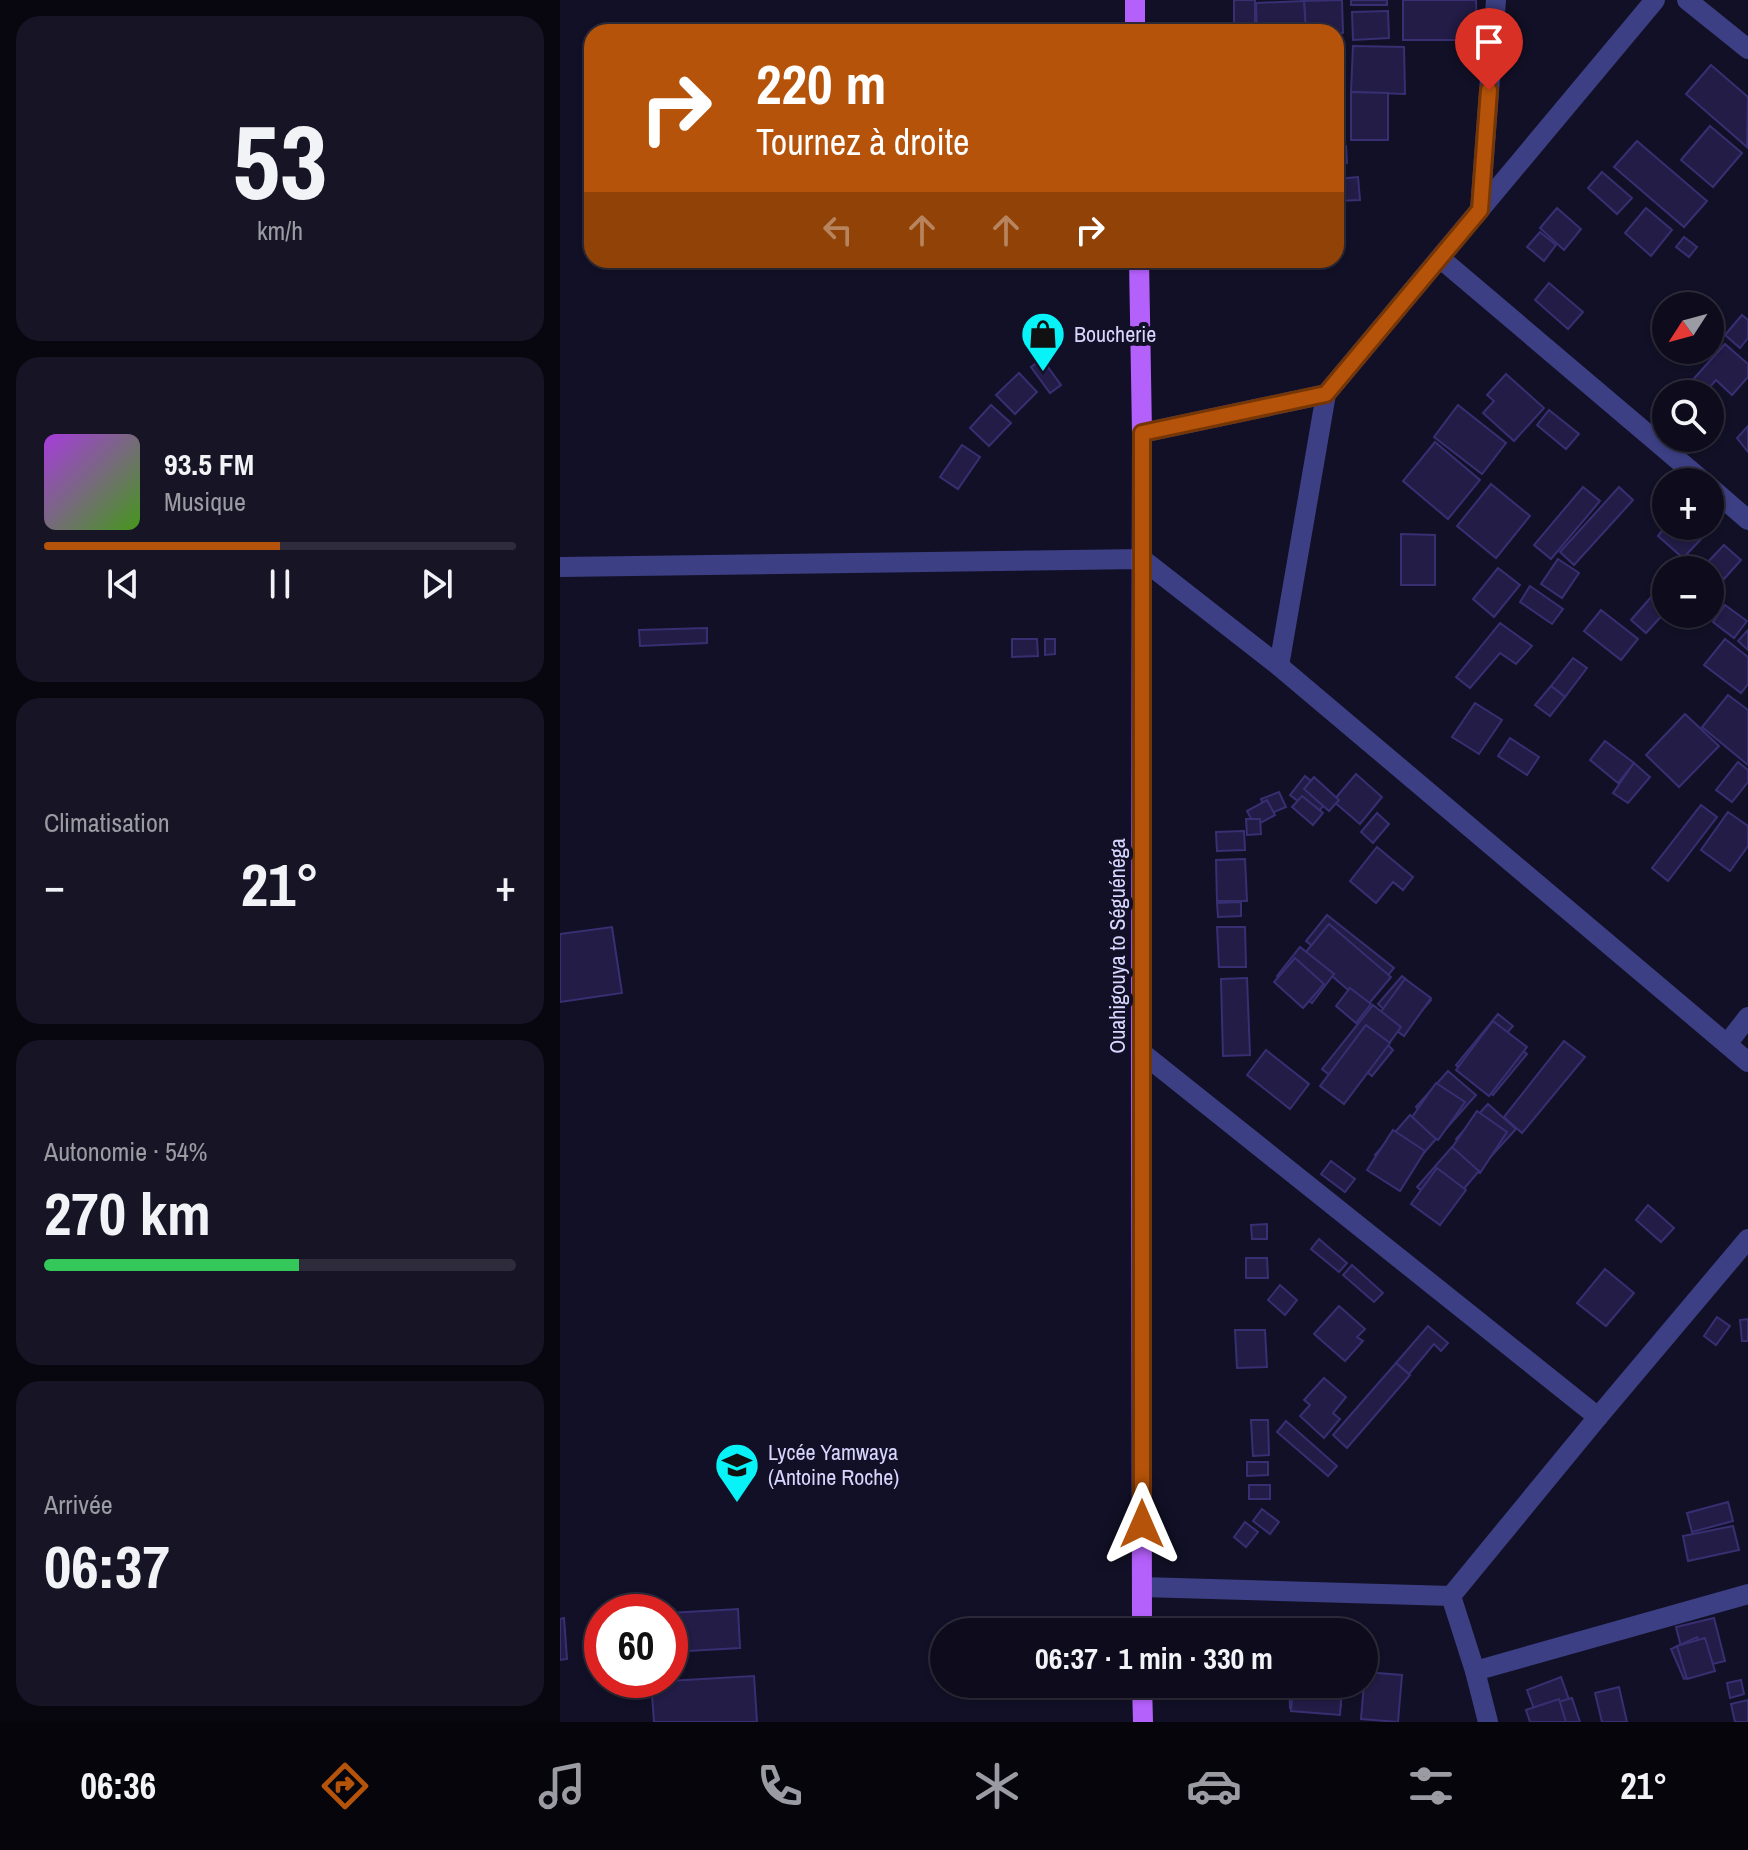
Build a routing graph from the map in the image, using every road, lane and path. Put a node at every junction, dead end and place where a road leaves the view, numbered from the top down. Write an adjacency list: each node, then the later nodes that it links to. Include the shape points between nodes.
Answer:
1 (1135, 0): 5 (main road)
2 (1496, 0): 7 (street)
3 (1655, 0): 7 (street)
4 (1687, 0): 6 (street)
5 (1135, 24)
6 (1748, 49)
7 (1480, 210): 8 (street)
8 (1440, 258): 10 (street); 12 (street)
9 (1139, 268): 11 (main road, Ouahigouya to Séguénéga)
10 (1326, 394): 11 (street); 17 (street)
11 (1142, 433): 15 (main road, Ouahigouya to Séguénéga)
12 (1688, 468)
13 (1724, 499): 14 (street)
14 (1748, 520)
15 (1142, 559): 16 (street); 17 (street); 20 (main road, Ouahigouya to Séguénéga)
16 (560, 567)
17 (1279, 666): 19 (street)
18 (1748, 1017): 19 (street)
19 (1727, 1044): 21 (street)
20 (1141, 1052): 23 (street); 24 (main road, Ouahigouya to Séguénéga)
21 (1748, 1062)
22 (1748, 1239): 23 (street)
23 (1598, 1417): 26 (street)
24 (1142, 1587): 26 (street); 27 (main road, Ouahigouya to Séguénéga)
25 (1748, 1594): 28 (street)
26 (1451, 1596): 28 (street)
27 (1142, 1618)
28 (1475, 1671): 31 (street)
29 (1142, 1698): 30 (main road)
30 (1143, 1722)
31 (1488, 1722)

